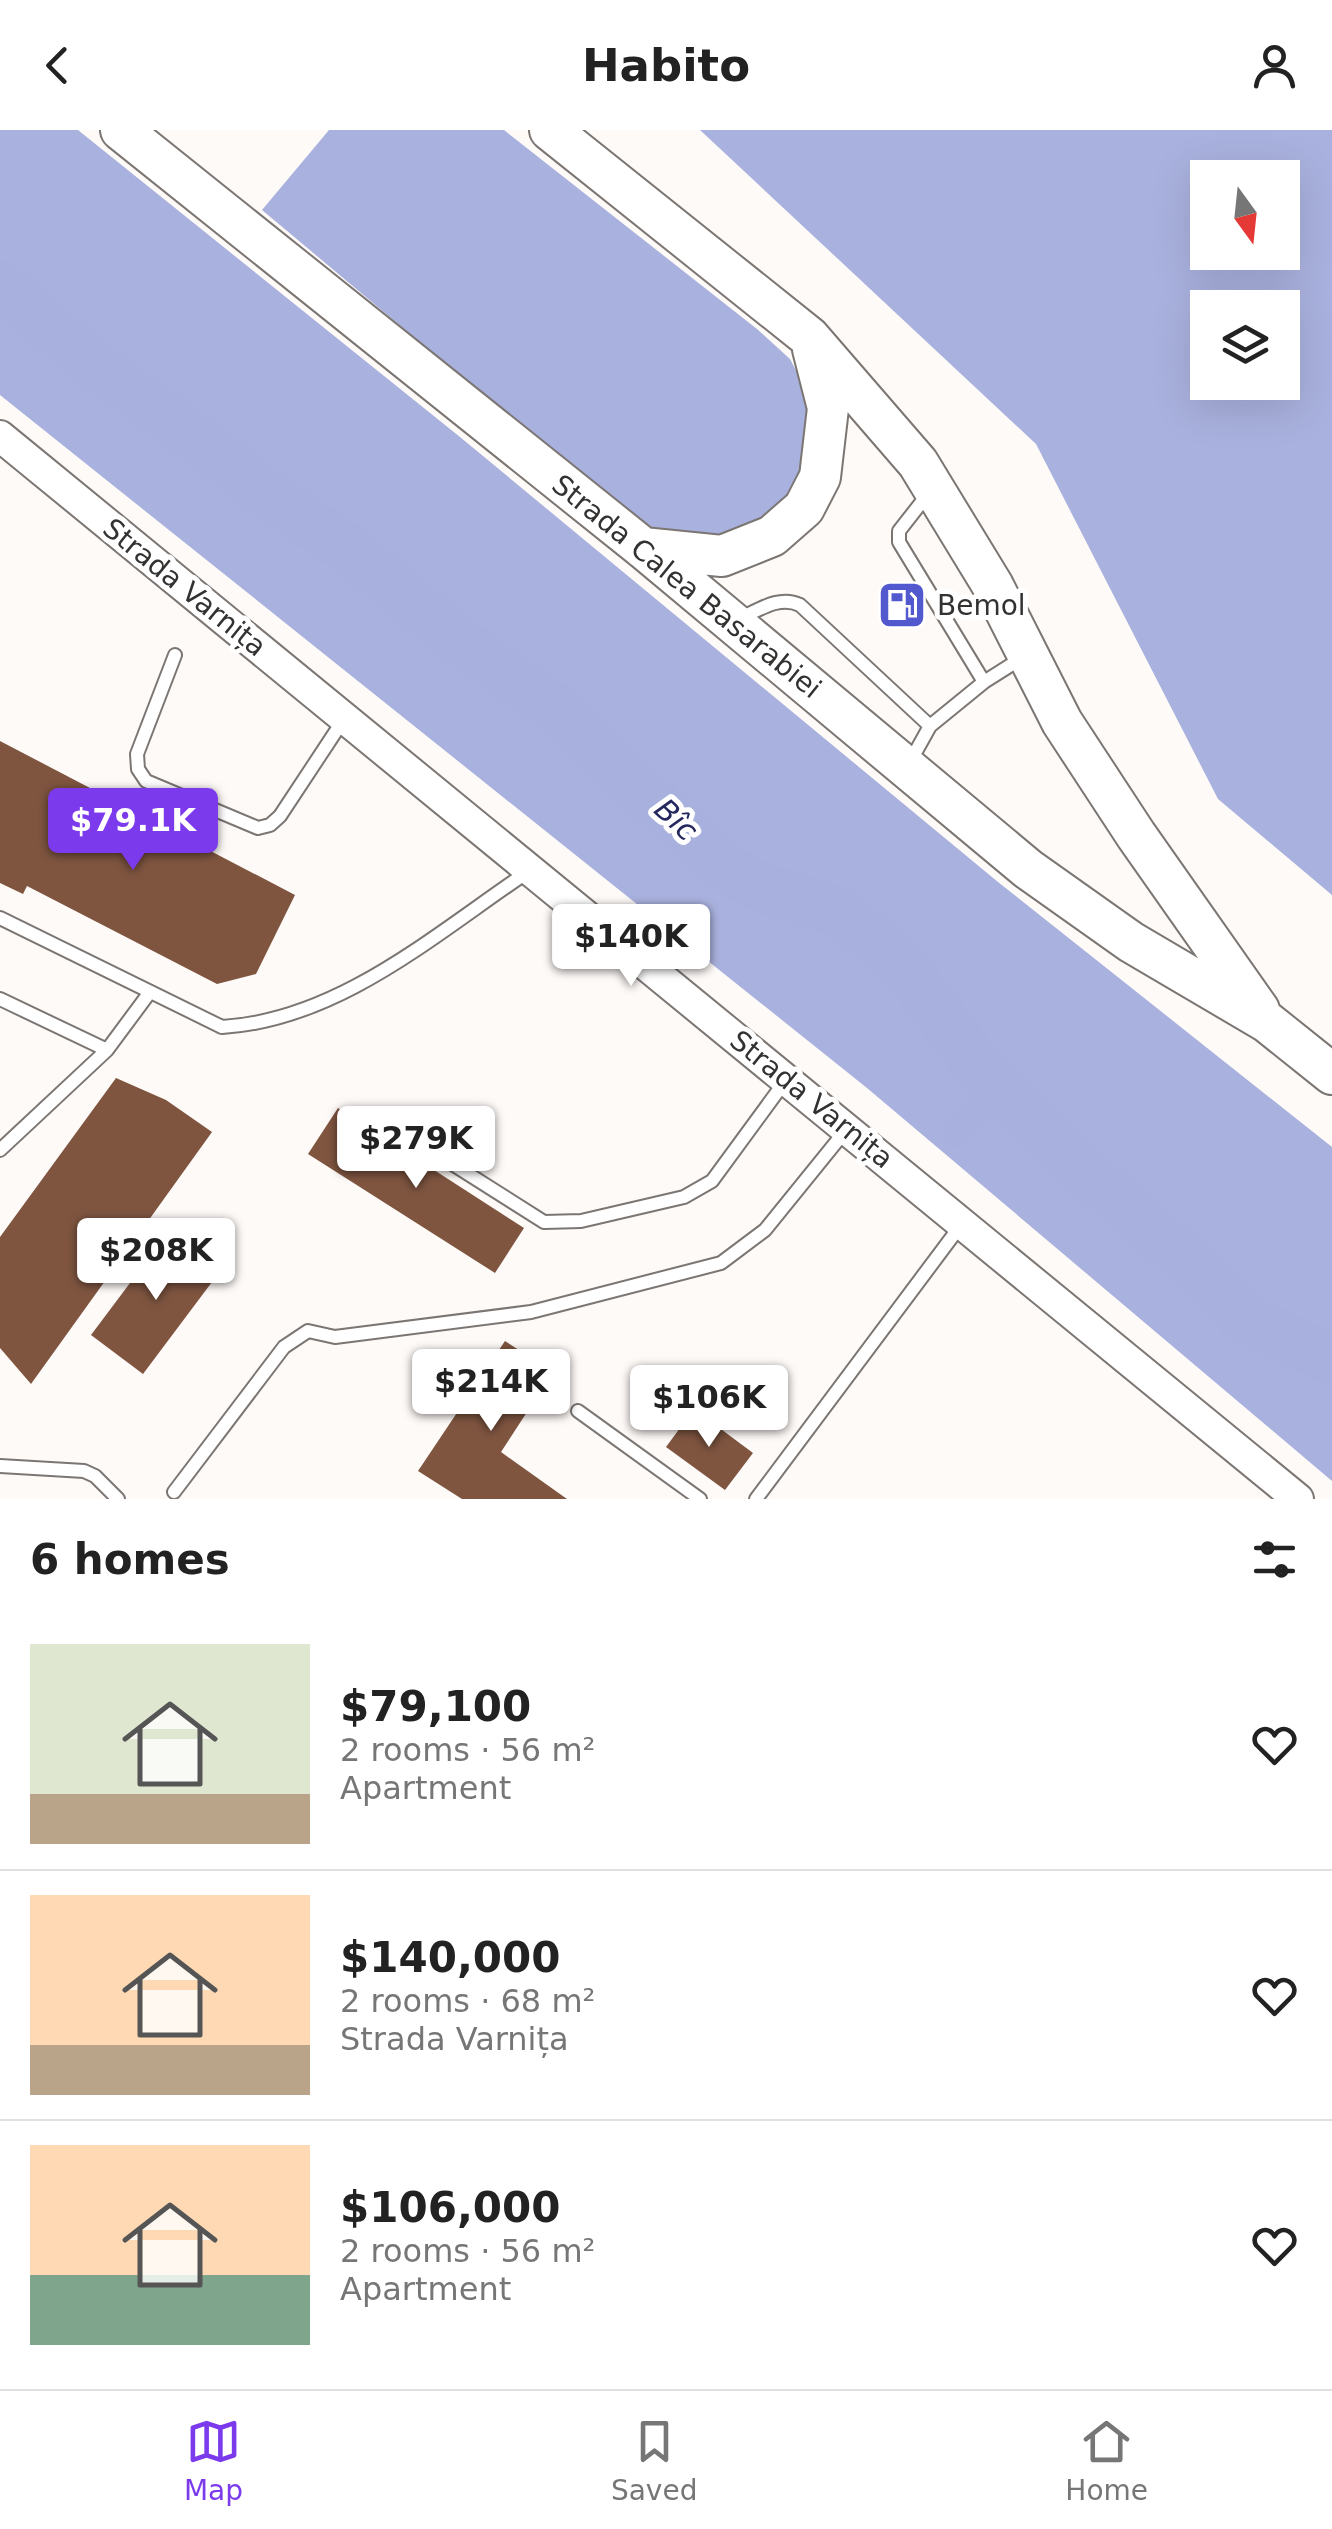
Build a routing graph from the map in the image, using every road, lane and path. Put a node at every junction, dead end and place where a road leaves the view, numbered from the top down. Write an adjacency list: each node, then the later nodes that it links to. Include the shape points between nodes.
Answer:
1 (121, 130): 6 (main road, Strada Calea Basarabiei)
2 (550, 130): 3 (main road, Strada Calea Basarabiei)
3 (809, 337): 5 (main road, Strada Calea Basarabiei); 6 (main road, via 828,408 820,477 804,508 772,536 722,556)
4 (0, 436): 11 (street, Strada Varnița)
5 (933, 488): 8 (main road, Strada Calea Basarabiei); 10 (lane, via 900,531 899,542)
6 (643, 548): 7 (main road, Strada Calea Basarabiei)
7 (732, 622): 12 (lane, via 778,602 800,605); 13 (main road, Strada Calea Basarabiei)
8 (1027, 654): 10 (lane); 18 (main road, Strada Calea Basarabiei, via 1062,722)
9 (175, 655): 11 (lane, via 137,754 138,769 146,781 258,828 280,816)
10 (984, 682): 12 (lane)
11 (345, 718): 14 (street, Strada Varnița)
12 (930, 726): 13 (lane)
13 (907, 768): 18 (main road, Strada Calea Basarabiei, via 1028,869 1130,942)
14 (531, 869): 16 (lane, via 355,988 296,1015 222,1027); 21 (street, Strada Varnița)
15 (0, 918): 16 (lane)
16 (150, 992): 19 (lane)
17 (0, 999): 19 (lane)
18 (1267, 1022): 20 (main road, Strada Calea Basarabiei)
19 (108, 1050): 24 (lane)
20 (1332, 1074)
21 (788, 1078): 22 (lane, via 712,1181 684,1197 581,1221 544,1222); 23 (street, Strada Varnița)
22 (384, 1120)
23 (847, 1128): 25 (street, Strada Varnița); 28 (lane, via 766,1230 720,1263 531,1312 335,1337 308,1331 284,1347)
24 (0, 1150)
25 (962, 1223): 29 (street, Strada Varnița); 32 (lane)
26 (578, 1410): 31 (lane)
27 (0, 1466): 30 (lane, via 84,1471)
28 (174, 1492)
29 (1293, 1498)
30 (118, 1499)
31 (700, 1499)
32 (756, 1499)

